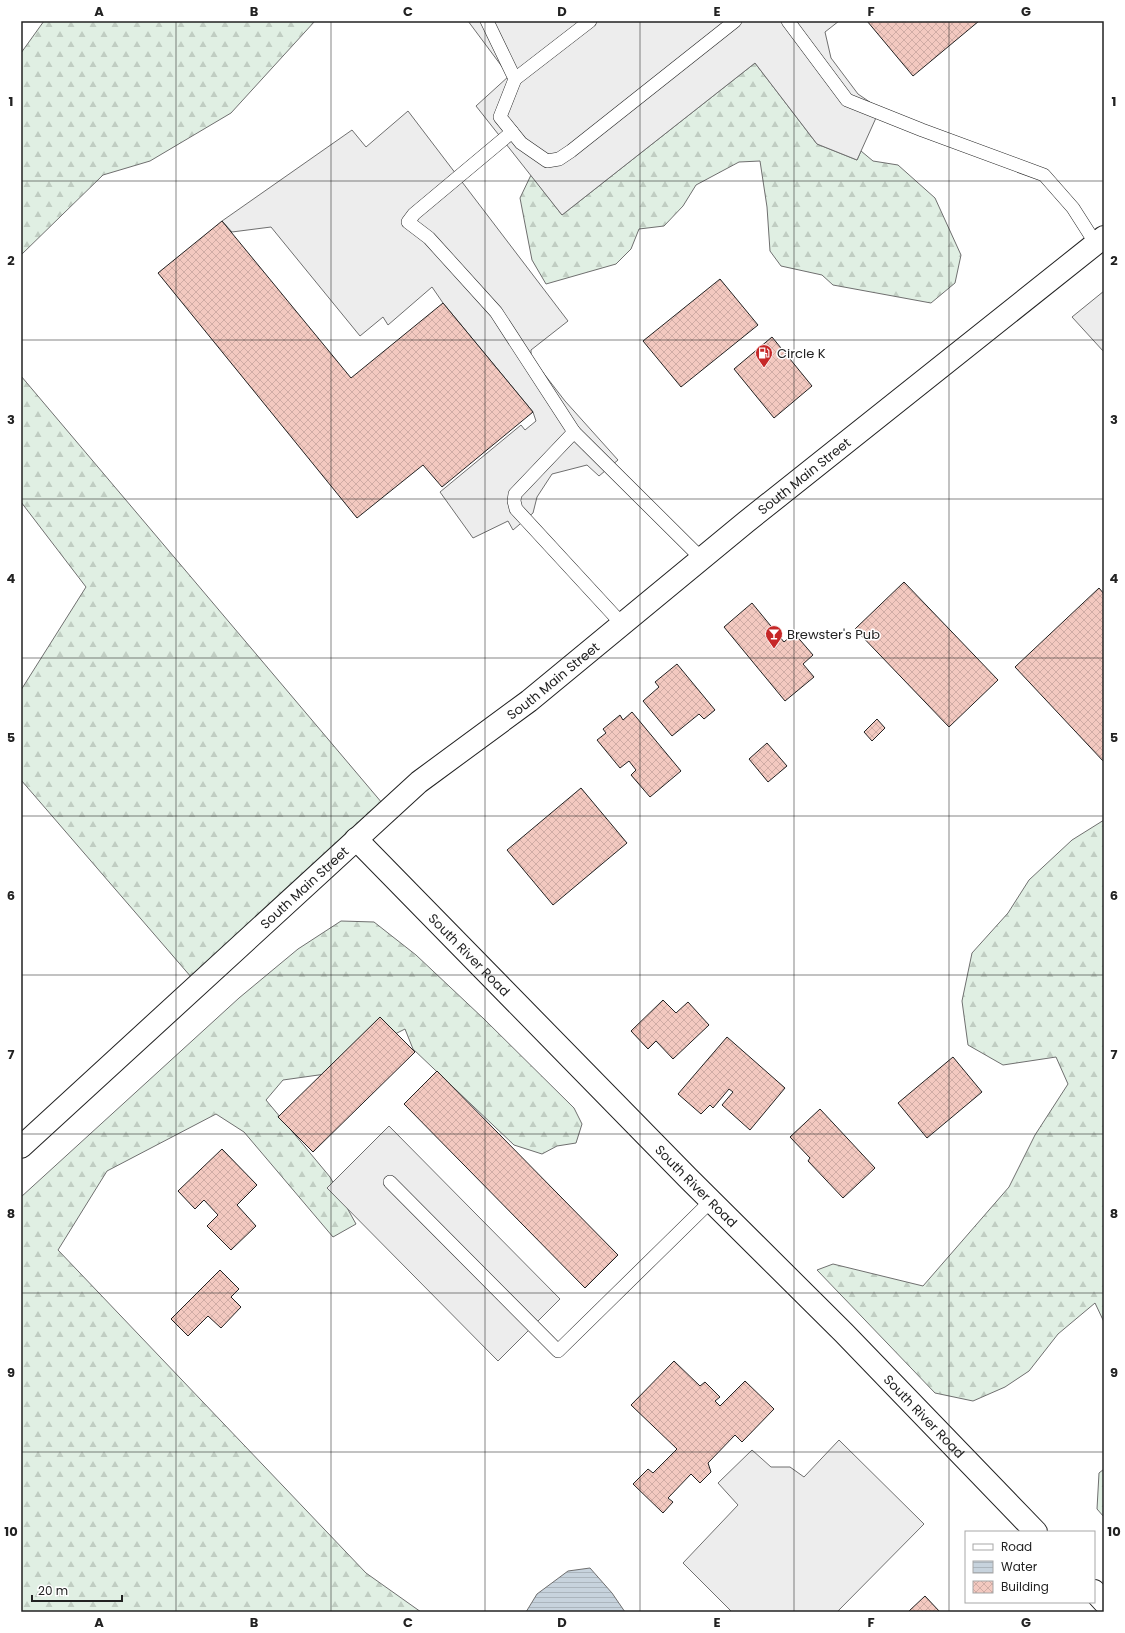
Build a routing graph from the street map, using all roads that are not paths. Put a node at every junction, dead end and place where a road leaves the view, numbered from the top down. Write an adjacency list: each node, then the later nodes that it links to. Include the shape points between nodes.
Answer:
1 (487, 21): 5 (lane)
2 (590, 21): 5 (lane)
3 (735, 21): 6 (lane, via 559,159 547,161 521,144)
4 (788, 21): 7 (lane, via 847,100 1044,175)
5 (515, 79): 6 (lane, via 500,117)
6 (512, 132): 8 (lane, via 414,214 408,222 429,238 496,312)
7 (1101, 245): 9 (main road, South Main Street)
8 (574, 432): 9 (lane); 10 (lane, via 515,494 514,501 516,509)
9 (702, 559): 10 (main road, South Main Street)
10 (622, 624): 11 (main road, South Main Street, via 529,701 419,782)
11 (356, 839): 12 (main road, South Main Street); 14 (main road, South River Road)
12 (21, 1147)
13 (390, 1182): 14 (lane, via 558,1351)
14 (711, 1201): 15 (main road, South River Road, via 844,1333)
15 (1035, 1531)
16 (1095, 1592): 17 (main road)
17 (1104, 1602)

